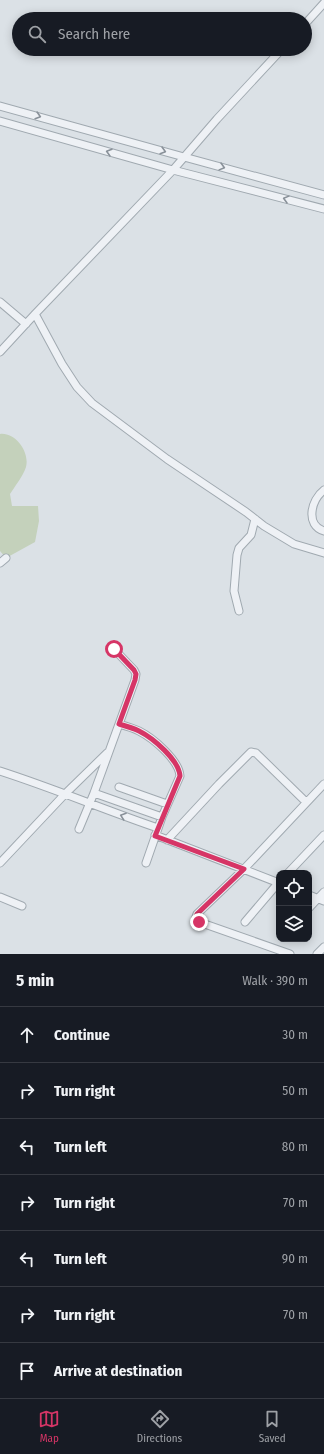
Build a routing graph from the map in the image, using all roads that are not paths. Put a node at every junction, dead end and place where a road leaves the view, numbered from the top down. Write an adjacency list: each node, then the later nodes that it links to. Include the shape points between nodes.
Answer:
1 (324, 3): 2 (street)
2 (312, 16)
3 (276, 56): 6 (street)
4 (0, 106): 6 (street, one-way to 6)
5 (0, 121): 7 (street, one-way to 5)
6 (184, 157): 7 (street); 8 (street, one-way to 8)
7 (173, 170): 9 (street, one-way to 7); 11 (street)
8 (324, 195)
9 (324, 209)
10 (0, 302): 12 (street)
11 (35, 314): 12 (street); 15 (street, via 62,364 77,387 92,403 167,459)
12 (26, 324): 13 (street)
13 (0, 352)
14 (324, 490): 16 (street, via 315,501 312,514 314,524)
15 (255, 519): 17 (street, via 294,544); 20 (street, via 252,531 239,548 237,555 234,591)
16 (324, 531)
17 (324, 553)
18 (6, 558): 19 (street)
19 (0, 564)
20 (239, 611)
21 (114, 649): 22 (street, via 136,674)
22 (119, 724): 23 (street); 31 (street, via 139,731 155,741 178,767 180,776)
23 (109, 751): 27 (street); 28 (street)
24 (0, 771): 28 (street)
25 (324, 784): 29 (street)
26 (119, 787): 31 (street)
27 (94, 793): 30 (street); 32 (street)
28 (65, 794): 30 (street); 38 (street)
29 (306, 802): 37 (street, via 256,753 251,752); 40 (street)
30 (89, 804): 33 (street, one-way to 30); 34 (street)
31 (167, 804): 32 (street)
32 (162, 817): 33 (street)
33 (158, 828): 36 (street)
34 (79, 829)
35 (324, 835): 41 (street)
36 (155, 836): 37 (street); 39 (street)
37 (167, 840): 40 (street)
38 (0, 863)
39 (146, 863)
40 (244, 869): 42 (street); 51 (street, via 197,914 197,920)
41 (291, 870)
42 (276, 881)
43 (276, 885): 49 (street)
44 (324, 892): 46 (street)
45 (0, 897): 47 (street)
46 (321, 900): 48 (street)
47 (22, 906)
48 (312, 906)
49 (244, 922)
50 (324, 947): 52 (street)
51 (290, 954)
52 (317, 954)

